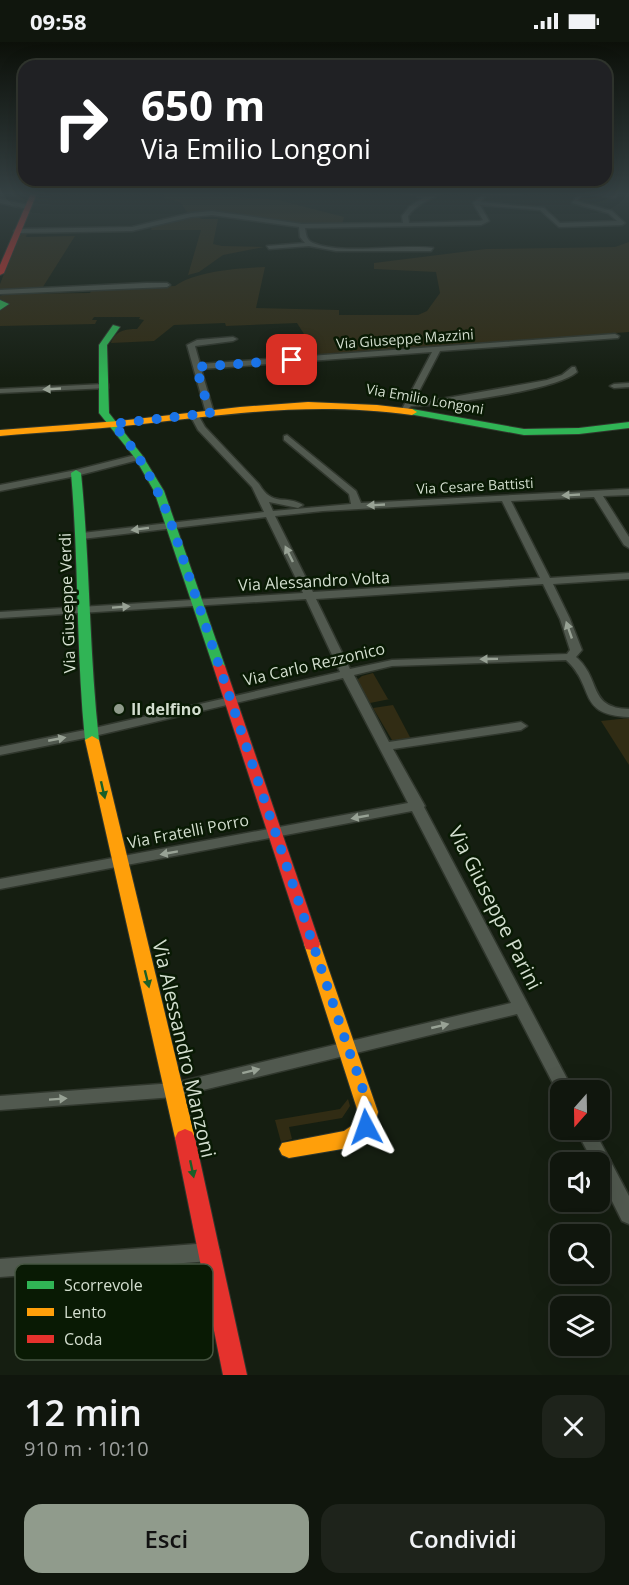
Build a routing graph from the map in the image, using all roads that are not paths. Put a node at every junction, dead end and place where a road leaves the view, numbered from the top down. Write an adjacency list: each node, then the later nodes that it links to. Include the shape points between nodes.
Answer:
1 (7, 255): 2 (street)
2 (0, 273)
3 (167, 285): 4 (street)
4 (0, 292)
5 (0, 302): 6 (street, via 5,304)
6 (0, 308)
7 (116, 327): 14 (street, via 103,345)
8 (615, 336): 10 (street, Via Giuseppe Mazzini)
9 (233, 339): 11 (street, via 191,344)
10 (436, 349): 11 (street, Via Giuseppe Mazzini); 17 (street)
11 (196, 367): 18 (street)
12 (572, 369): 17 (street, via 570,376 549,382)
13 (629, 385): 15 (street)
14 (105, 386): 16 (street, one-way to 16); 20 (street, via 104,413)
15 (614, 386)
16 (0, 391)
17 (407, 407): 18 (street, Via Emilio Longoni, via 314,403); 21 (street, Via Emilio Longoni, via 524,432)
18 (210, 413): 19 (street, Via Emilio Longoni)
19 (194, 415): 20 (street, Via Emilio Longoni); 29 (street, Via Giuseppe Parini)
20 (113, 424): 22 (street, Via Emilio Longoni); 24 (street)
21 (629, 425)
22 (0, 433)
23 (287, 438): 31 (street, via 353,493)
24 (139, 456): 25 (street); 34 (street, via 159,491)
25 (76, 473): 26 (street); 35 (street, Via Giuseppe Verdi)
26 (0, 488)
27 (629, 492): 28 (street, Via Cesare Battisti)
28 (596, 493): 30 (street, Via Cesare Battisti, one-way to 30); 36 (street)
29 (260, 495): 32 (street, Via Cesare Battisti); 33 (street, Via Giuseppe Parini)
30 (505, 498): 31 (street, Via Cesare Battisti, one-way to 31); 38 (street)
31 (356, 506): 32 (street, Via Cesare Battisti)
32 (323, 508): 33 (street, Via Cesare Battisti)
33 (269, 513): 34 (street, Via Cesare Battisti); 39 (street, Via Giuseppe Parini, one-way to 33)
34 (171, 525): 35 (street, Via Cesare Battisti, one-way to 35); 40 (street)
35 (82, 536): 41 (street, Via Giuseppe Verdi)
36 (629, 545)
37 (629, 576): 38 (street, Via Alessandro Volta)
38 (548, 583): 39 (street, Via Alessandro Volta); 43 (street, one-way to 38, via 576,650)
39 (310, 596): 40 (street, Via Alessandro Volta); 44 (street, Via Giuseppe Parini)
40 (198, 602): 41 (street, Via Alessandro Volta, one-way to 40); 45 (street)
41 (84, 610): 42 (street, Via Alessandro Volta); 48 (street, Via Giuseppe Verdi)
42 (0, 615)
43 (569, 657): 44 (street, Via Carlo Rezzonico, one-way to 44, via 406,661); 46 (street, via 582,670 597,705 606,711)
44 (346, 672): 45 (street, Via Carlo Rezzonico); 49 (street, Via Giuseppe Parini)
45 (231, 699): 48 (street, Via Carlo Rezzonico); 52 (street)
46 (629, 713)
47 (521, 726): 49 (street)
48 (90, 733): 50 (street, Via Carlo Rezzonico, one-way to 48); 53 (street, Via Alessandro Manzoni, one-way to 53)
49 (386, 746): 51 (street, Via Giuseppe Parini)
50 (0, 751)
51 (418, 806): 52 (street, Via Fratelli Porro, one-way to 52); 55 (street, Via Giuseppe Parini)
52 (276, 832): 53 (street, Via Fratelli Porro, one-way to 53); 56 (street)
53 (119, 862): 54 (street, Via Fratelli Porro); 58 (street, Via Alessandro Manzoni, one-way to 58)
54 (0, 884)
55 (521, 1007): 56 (street, one-way to 55); 57 (street, Via Giuseppe Parini)
56 (348, 1048): 58 (street, one-way to 56); 61 (street, via 366,1104 366,1127 355,1137)
57 (560, 1080)
58 (174, 1090): 59 (street, one-way to 58); 63 (street, Via Alessandro Manzoni, one-way to 63)
59 (0, 1103)
60 (590, 1140): 62 (street)
61 (289, 1149)
62 (629, 1215)
63 (210, 1252): 64 (street); 65 (street, Via Alessandro Manzoni)
64 (52, 1264)
65 (212, 1264)
66 (15, 1267): 68 (street)
67 (213, 1267): 69 (street, Via Alessandro Manzoni)
68 (0, 1268)
69 (235, 1375)

